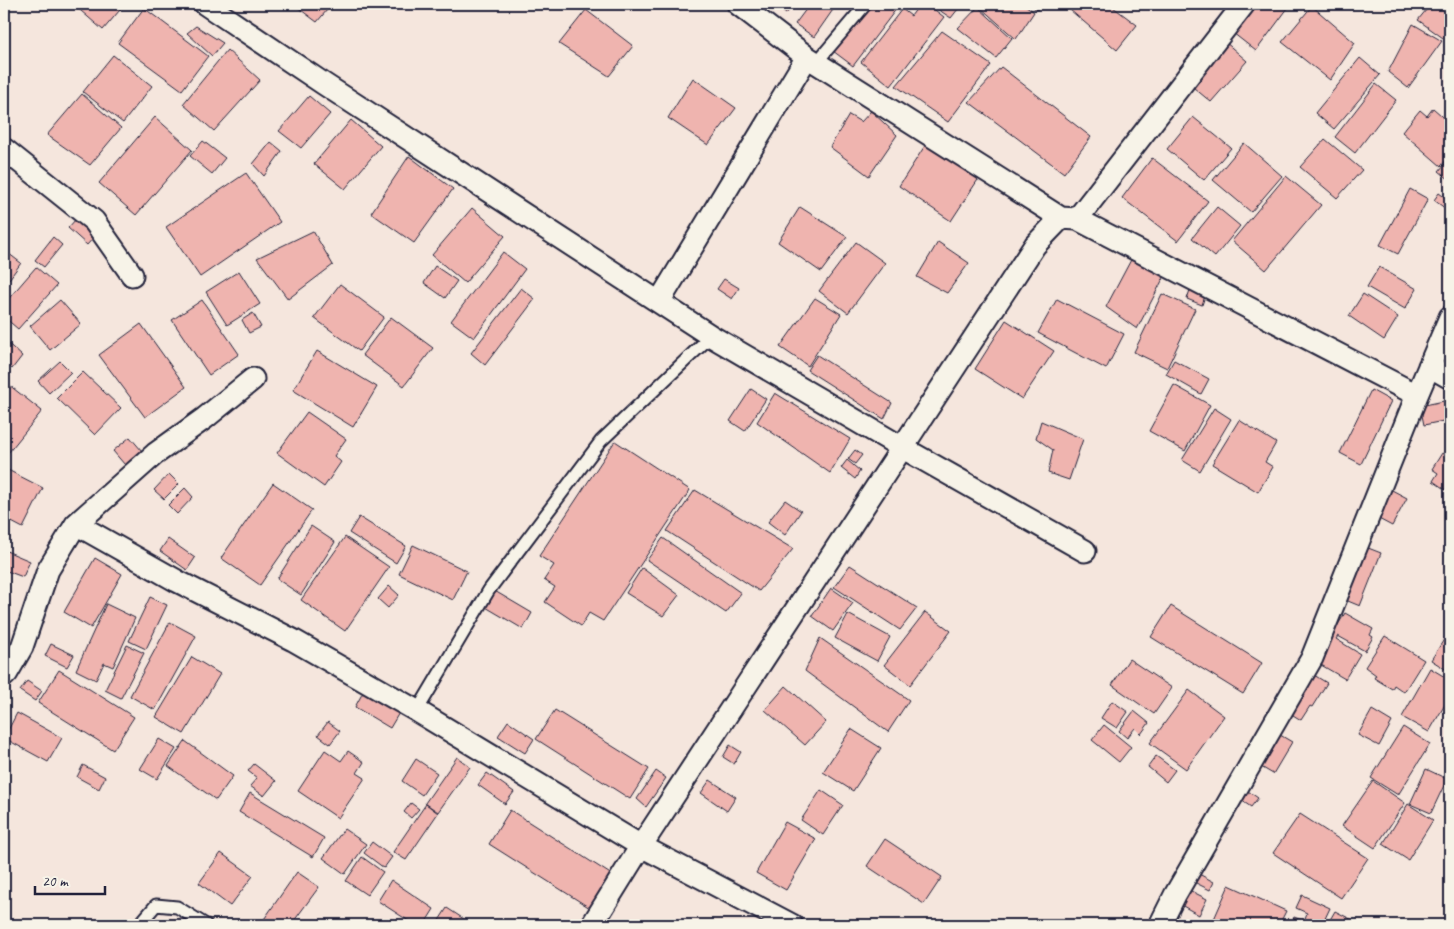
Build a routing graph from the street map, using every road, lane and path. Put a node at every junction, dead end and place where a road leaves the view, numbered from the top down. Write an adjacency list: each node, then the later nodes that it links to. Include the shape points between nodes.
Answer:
1 (205, 4): 9 (street)
2 (738, 4): 5 (street)
3 (866, 4): 5 (lane)
4 (1244, 4): 7 (street)
5 (812, 60): 7 (street); 9 (street)
6 (4, 149): 8 (street, via 94,221)
7 (1069, 218): 15 (street); 16 (street, via 1036,245)
8 (132, 275)
9 (659, 302): 11 (street)
10 (1450, 316): 12 (street)
11 (711, 336): 16 (street); 20 (lane, via 600,441 490,590)
12 (1429, 366): 13 (street); 15 (street)
13 (1450, 378)
14 (253, 379): 17 (street, via 155,454)
15 (1416, 395): 26 (street, via 1312,658 1174,895)
16 (903, 448): 18 (street); 21 (street)
17 (76, 524): 19 (street, via 48,570 22,647); 20 (street)
18 (1085, 551)
19 (4, 676)
20 (418, 712): 21 (street)
21 (641, 846): 24 (street); 25 (street)
22 (139, 925): 23 (lane, via 156,905 177,907)
23 (206, 925)
24 (592, 925)
25 (792, 925)
26 (1160, 925)

